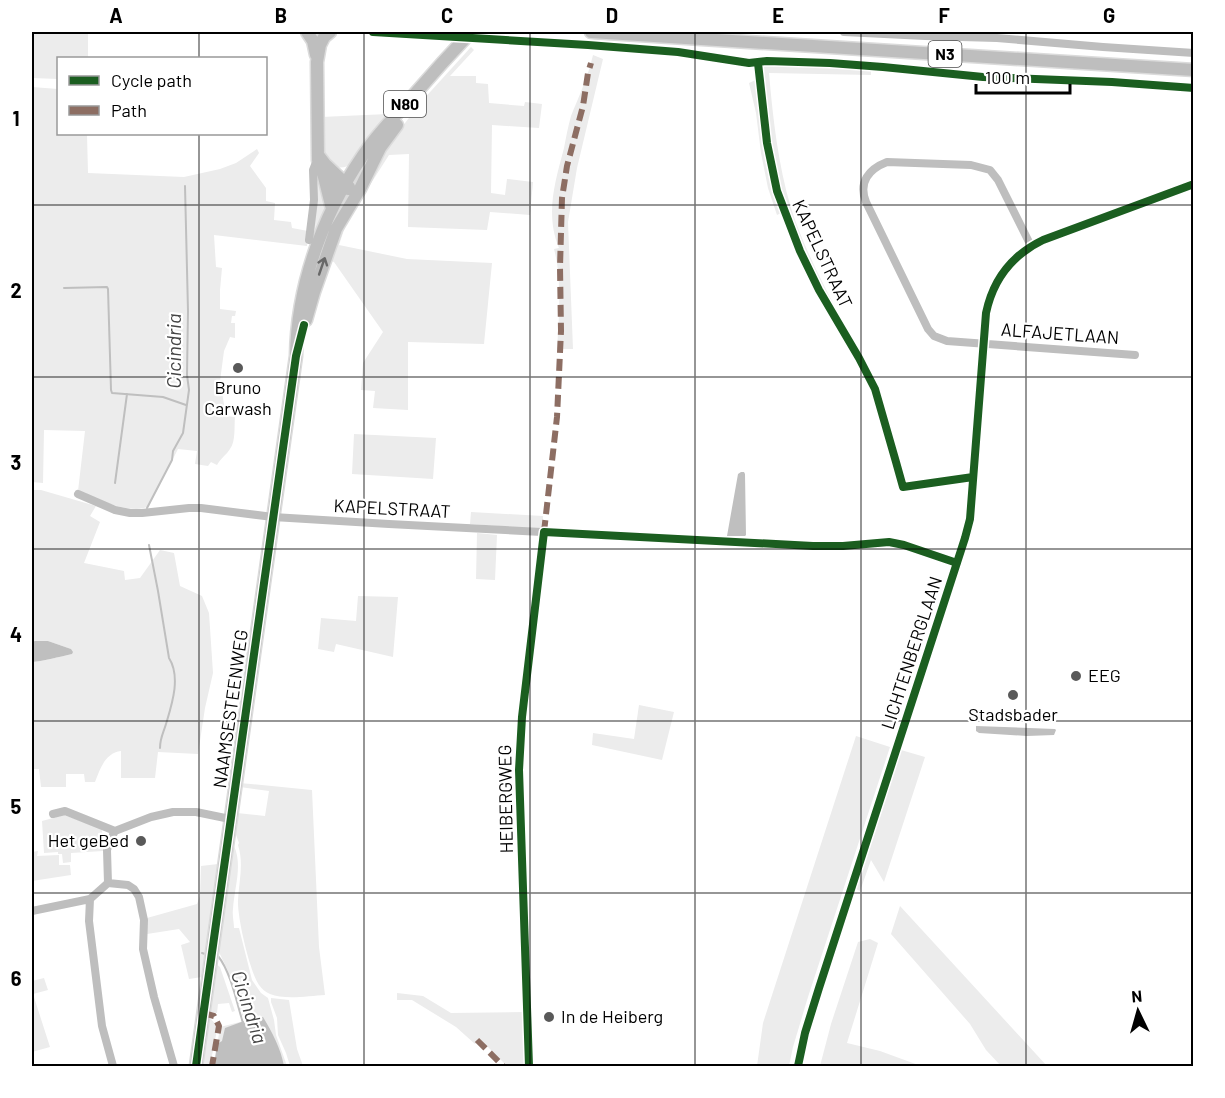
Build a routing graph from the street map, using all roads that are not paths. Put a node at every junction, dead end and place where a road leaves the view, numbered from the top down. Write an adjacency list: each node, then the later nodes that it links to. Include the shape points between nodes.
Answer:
1 (307, 32): 12 (main road)
2 (330, 32): 12 (main road, via 320,45)
3 (471, 32): 10 (main road, N80)
4 (479, 32): 10 (main road, N80)
5 (591, 32): 9 (main road, N3)
6 (675, 32): 9 (main road)
7 (844, 32): 8 (street)
8 (996, 35): 11 (street)
9 (696, 39): 13 (main road, N3)
10 (459, 49): 15 (main road, N80, via 396,114); 18 (main road, N80, via 400,120 363,176)
11 (1194, 53)
12 (317, 62): 14 (main road)
13 (1194, 70)
14 (320, 160): 16 (main road); 20 (street, via 313,170)
15 (359, 162): 16 (main road); 18 (main road, N80)
16 (328, 173): 18 (main road); 19 (main road)
17 (1194, 184): 21 (street, LICHTENBERGLAAN)
18 (349, 187): 19 (main road, NAAMSESTEENWEG / N80); 24 (main road, NAAMSESTEENWEG / N80, one-way to 18)
19 (332, 209): 24 (main road, NAAMSESTEENWEG / N80, via 305,287)
20 (309, 240)
21 (1031, 246): 22 (street, LICHTENBERGLAAN, via 1006,268 993,289); 22 (street, ALFAJETLAAN, via 998,180 987,169 887,162 867,176 863,190 866,202 931,333 947,341)
22 (983, 344): 23 (street, ALFAJETLAAN); 28 (street, LICHTENBERGLAAN, via 970,519)
23 (1135, 354)
24 (296, 356): 26 (main road, NAAMSESTEENWEG / N80)
25 (78, 494): 26 (street, KAPELSTRAAT, via 130,513 195,508)
26 (273, 517): 27 (street, KAPELSTRAAT); 30 (main road, NAAMSESTEENWEG / N80)
27 (544, 532): 28 (street, KAPELSTRAAT, via 813,546 889,542); 38 (street, HEIBERGWEG, via 520,753)
28 (957, 563): 39 (street, LICHTENBERGLAAN, via 819,988)
29 (53, 814): 31 (street, via 60,807)
30 (230, 819): 31 (street, via 173,812); 37 (main road, NAAMSESTEENWEG / N80)
31 (115, 831): 32 (street, via 107,850)
32 (108, 883): 33 (street); 36 (street, via 128,885 139,897 144,920 143,949)
33 (90, 899): 34 (street); 35 (street, via 89,921 101,1017)
34 (32, 911)
35 (113, 1066)
36 (174, 1066)
37 (196, 1066)
38 (529, 1066)
39 (798, 1066)

